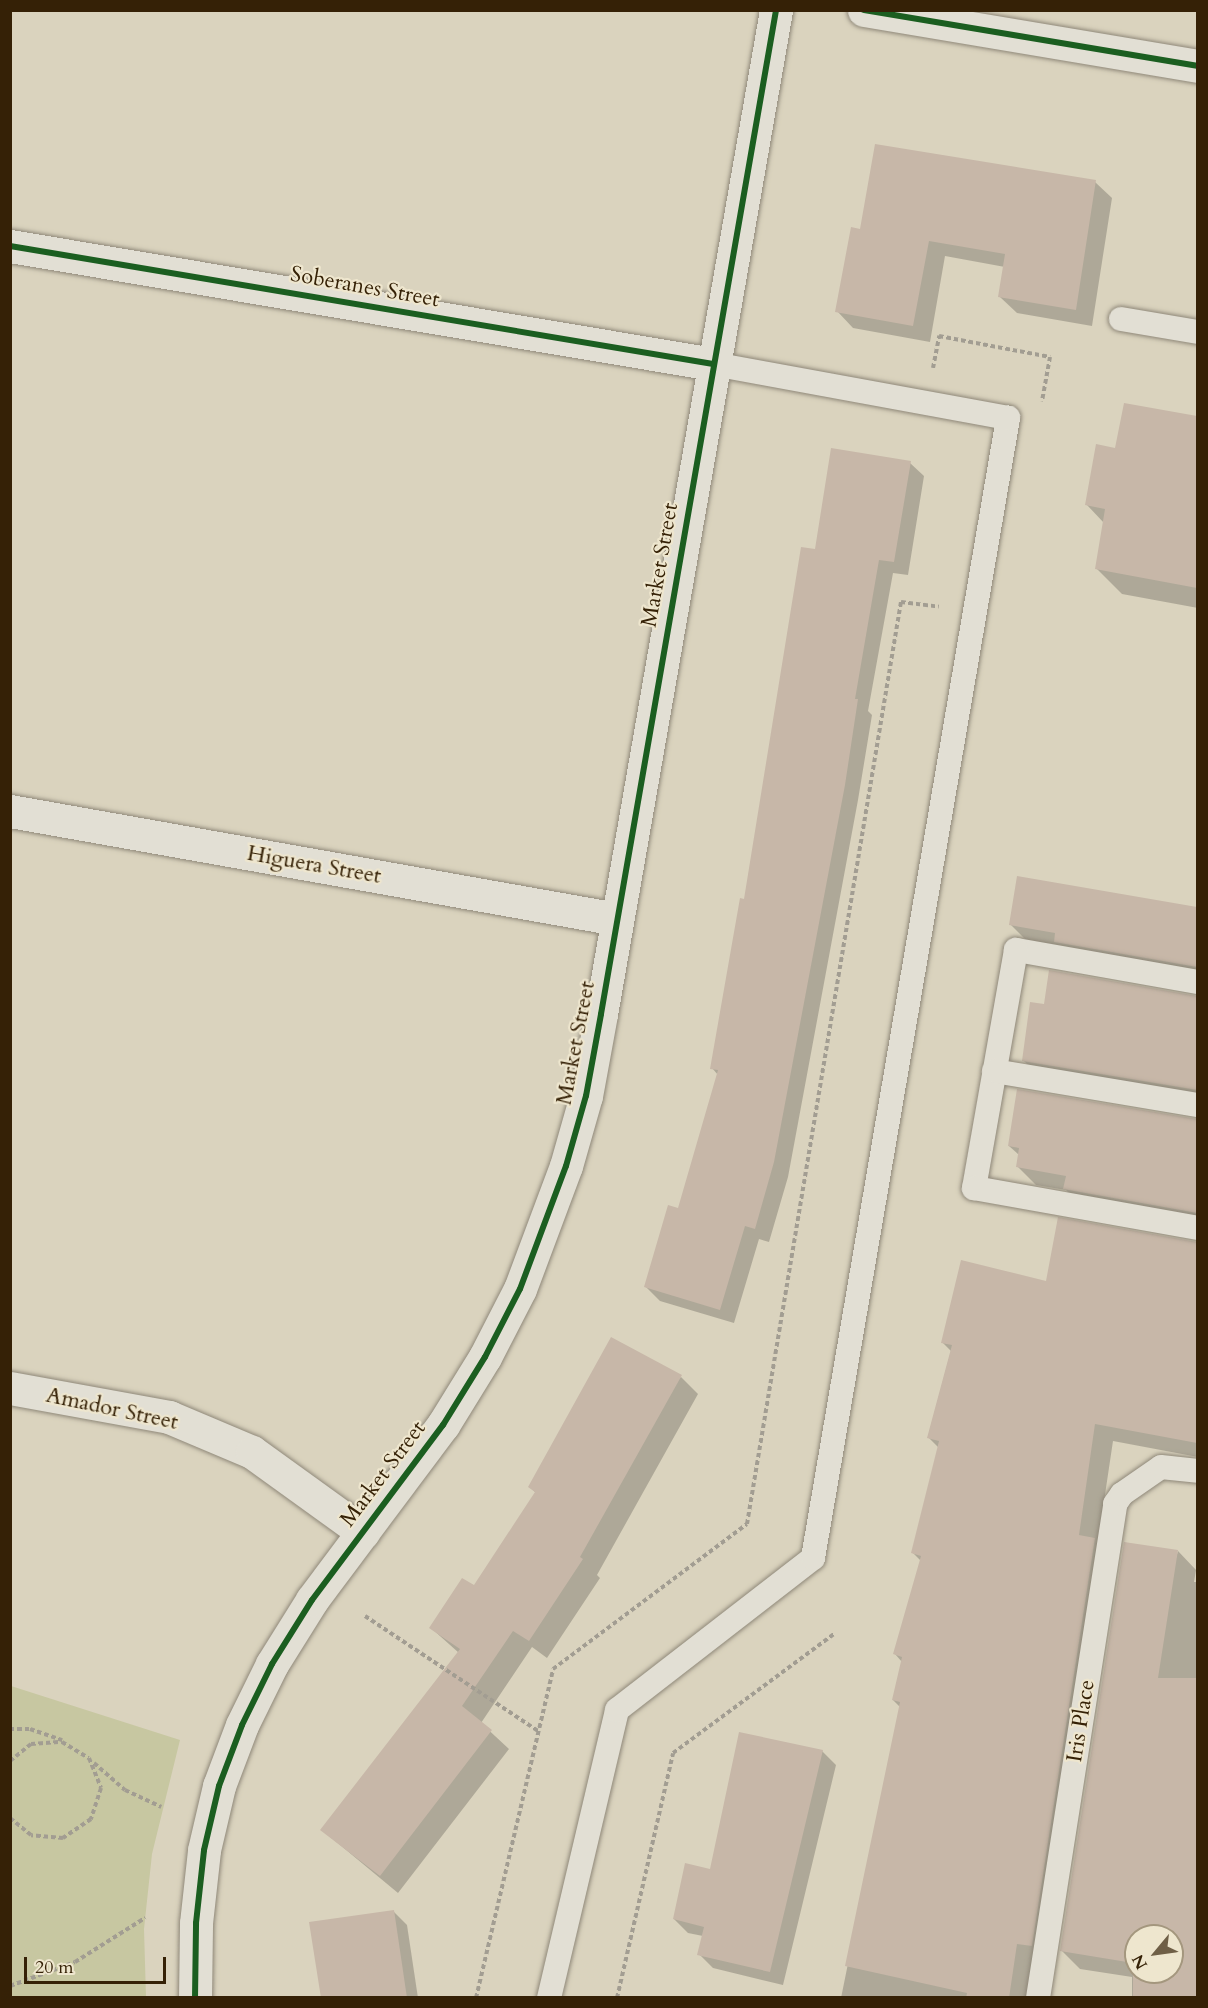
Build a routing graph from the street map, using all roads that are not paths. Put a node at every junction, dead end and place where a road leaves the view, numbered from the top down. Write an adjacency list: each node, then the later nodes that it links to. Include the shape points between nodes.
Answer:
1 (776, 10): 7 (street, Market Street)
2 (864, 10): 3 (street)
3 (1197, 66)
4 (10, 246): 7 (street, Soberanes Street)
5 (1121, 319): 6 (lane)
6 (1197, 332)
7 (712, 364): 9 (street, Market Street); 18 (lane, via 1008,418 813,1558 617,1710)
8 (10, 811): 9 (street, Higuera Street)
9 (617, 919): 16 (street, Market Street, via 586,1096 566,1166 520,1289 485,1358 442,1425)
10 (1197, 982): 11 (lane, via 1016,950)
11 (994, 1071): 12 (lane); 13 (lane, via 974,1188)
12 (1197, 1105)
13 (1197, 1228)
14 (10, 1388): 16 (street, Amador Street, via 169,1418 252,1452)
15 (1197, 1471): 19 (lane, Iris Place, via 1161,1467 1122,1494 1115,1504)
16 (363, 1532): 17 (street, Market Street, via 272,1664 242,1725 219,1786 204,1850 196,1923)
17 (195, 1998)
18 (549, 1998)
19 (1038, 1998)

